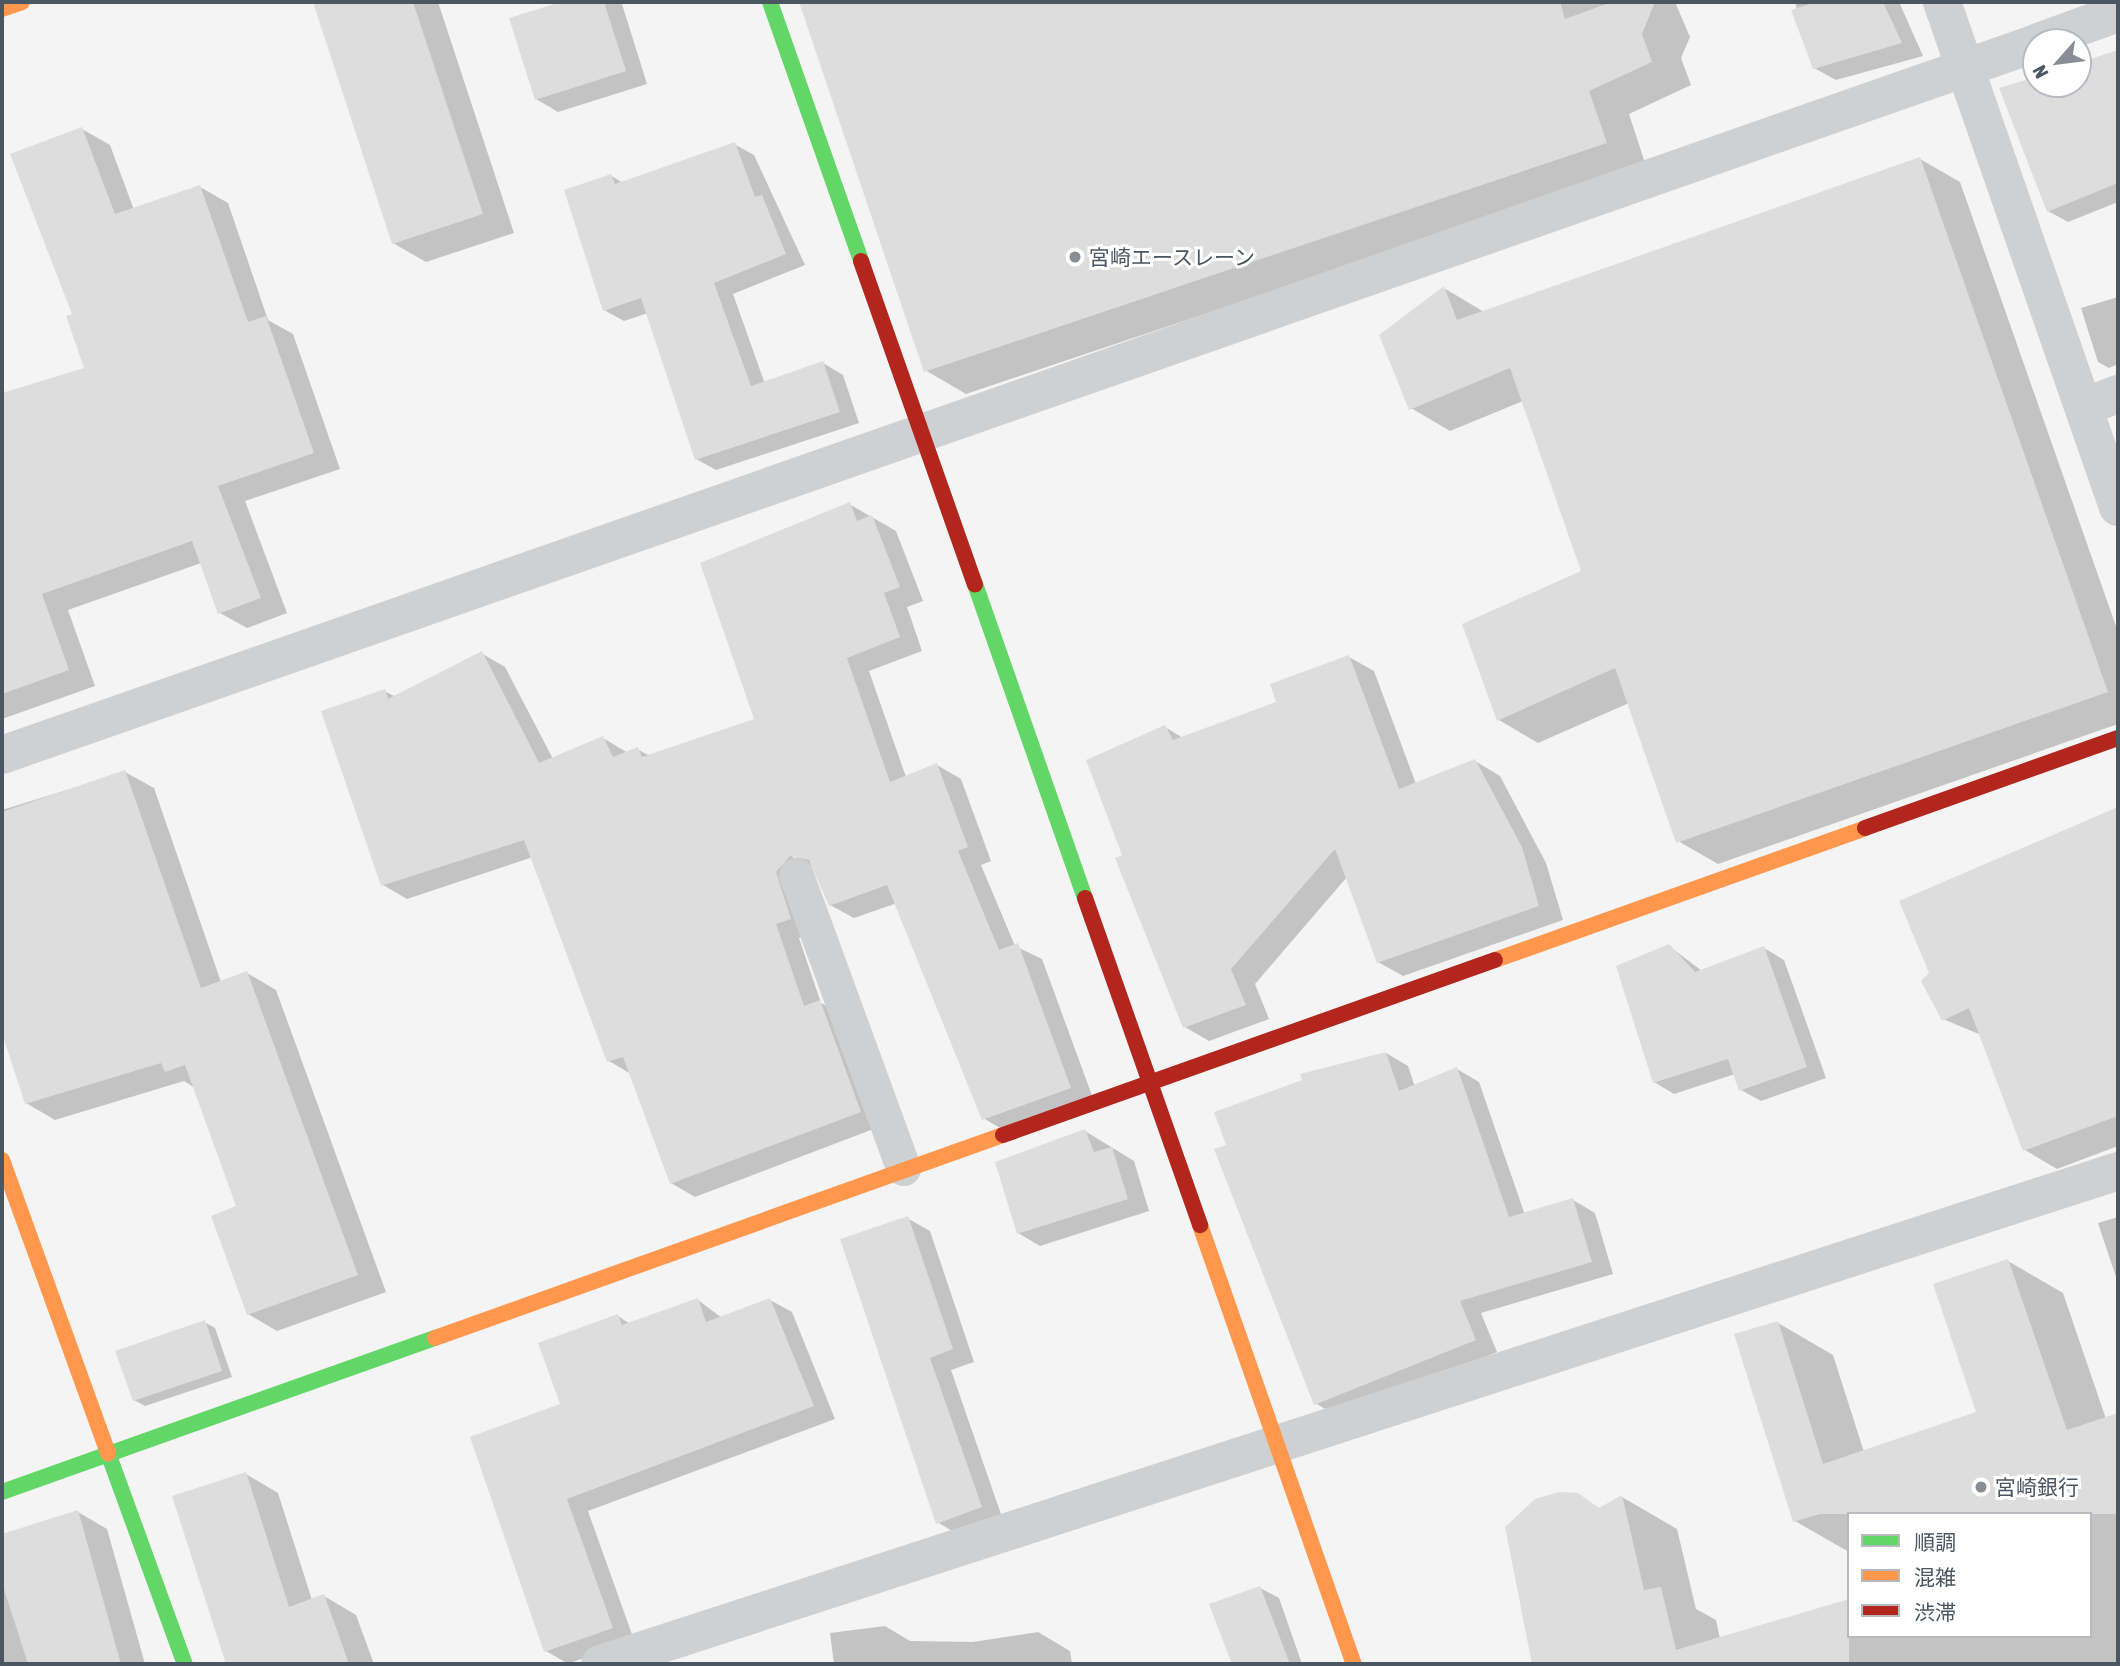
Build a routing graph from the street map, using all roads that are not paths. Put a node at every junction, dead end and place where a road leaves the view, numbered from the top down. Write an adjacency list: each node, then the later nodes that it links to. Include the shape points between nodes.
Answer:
1 (22, 2): 4 (street)
2 (770, 2): 10 (street)
3 (1942, 2): 8 (street)
4 (2, 9)
5 (2118, 13): 6 (street)
6 (2076, 28)
7 (2022, 47): 8 (street)
8 (1966, 68): 9 (street); 10 (street)
9 (2101, 401): 11 (street)
10 (918, 434): 13 (street); 15 (street)
11 (2118, 507)
12 (2118, 738): 15 (street)
13 (2, 755)
14 (796, 875): 17 (lane)
15 (1144, 1081): 17 (street); 19 (street)
16 (2, 1160): 20 (street)
17 (903, 1168): 20 (street)
18 (2118, 1171): 19 (street)
19 (1278, 1445): 23 (street); 24 (street)
20 (108, 1453): 21 (street); 22 (street)
21 (2, 1492)
22 (185, 1664)
23 (600, 1664)
24 (1354, 1664)

